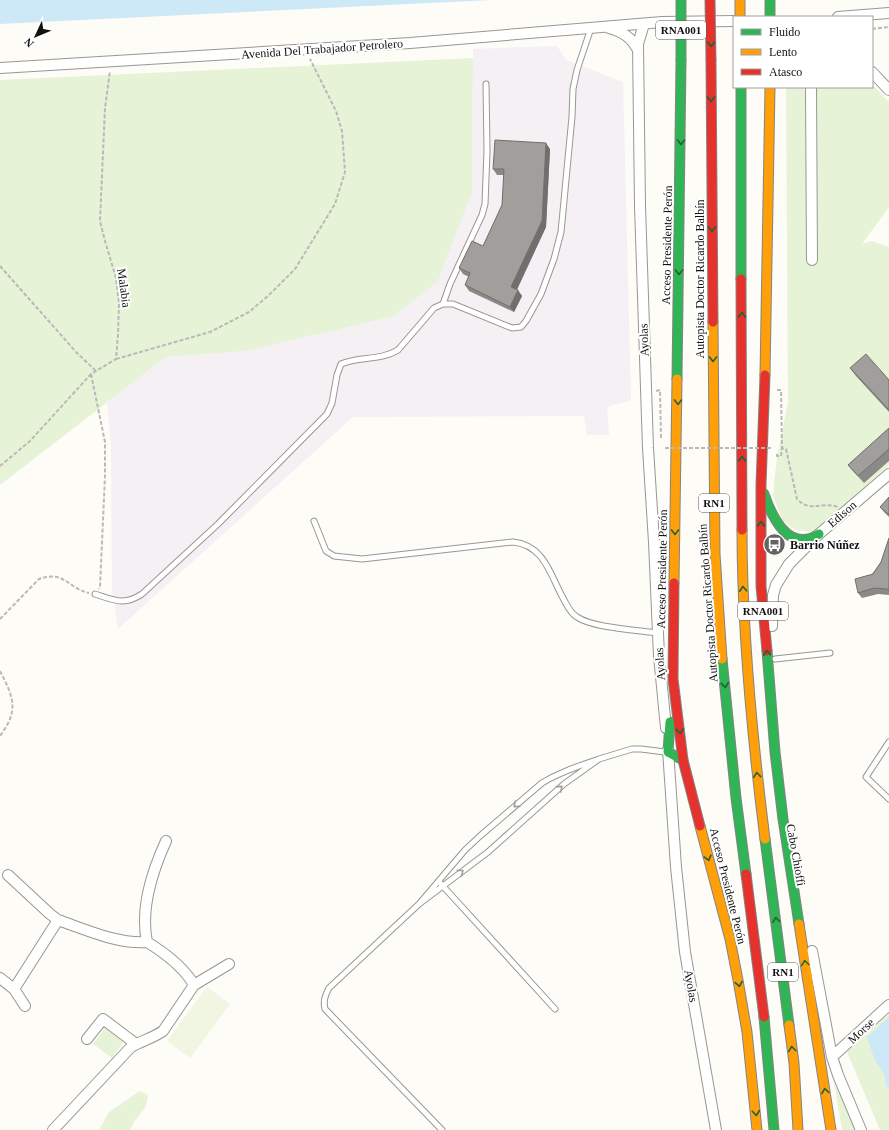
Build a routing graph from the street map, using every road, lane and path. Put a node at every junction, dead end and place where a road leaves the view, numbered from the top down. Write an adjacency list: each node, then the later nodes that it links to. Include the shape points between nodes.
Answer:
1 (681, 0): 51 (highway, Acceso Presidente Perón / RNA001, one-way to 51, bridge)
2 (710, 0): 80 (highway, Autopista Doctor Ricardo Balbín / RN1, one-way to 80, bridge, via 715,554 737,806 762,997)
3 (740, 0): 6 (highway)
4 (770, 0): 7 (highway)
5 (889, 13): 8 (street)
6 (740, 16)
7 (770, 16)
8 (851, 16)
9 (733, 21): 10 (street, Avenida Del Trabajador Petrolero)
10 (644, 24): 11 (street, Avenida Del Trabajador Petrolero); 16 (street, Ayolas)
11 (606, 26): 13 (street, Avenida Del Trabajador Petrolero); 16 (street, via 627,35)
12 (889, 27): 14 (path)
13 (591, 28): 15 (street, Avenida Del Trabajador Petrolero); 27 (lane, via 573,89 562,232 541,294 526,321 520,327 512,328 454,304)
14 (873, 29)
15 (308, 50): 17 (street, Avenida Del Trabajador Petrolero); 28 (path, via 336,111 342,131 344,172 335,204 295,269 248,312 210,332)
16 (638, 50): 47 (street, Ayolas, via 646,402)
17 (111, 62): 18 (street, Avenida Del Trabajador Petrolero); 28 (path, Malabia, via 105,108 100,221 116,278 119,303)
18 (0, 68)
19 (873, 73): 24 (street)
20 (486, 84): 27 (lane, via 485,204)
21 (741, 88): 81 (highway, RN1, one-way to 21, via 794,1063 749,698 742,585)
22 (770, 88): 40 (highway, RNA001)
23 (811, 88): 25 (street)
24 (889, 90)
25 (812, 260)
26 (0, 266): 29 (path)
27 (443, 304): 45 (lane, via 434,308 398,350 390,355 341,364 327,414 218,524 142,594 124,602)
28 (116, 359): 29 (path)
29 (96, 371): 30 (path)
30 (91, 374): 38 (path, via 30,441); 45 (path, via 104,442 105,476 100,587)
31 (777, 390): 37 (path, via 781,390)
32 (656, 398): 33 (path, via 656,391 660,390)
33 (661, 441)
34 (665, 448): 35 (path, bridge)
35 (773, 448)
36 (777, 448): 37 (path, via 777,456 781,456)
37 (782, 448): 41 (path, via 786,449 797,499 802,505 827,504 839,507)
38 (0, 466)
39 (889, 474): 41 (street, Edison)
40 (761, 485): 43 (highway, via 774,519 786,533 795,538 809,540); 75 (highway, RNA001, one-way to 40, via 775,752 761,586)
41 (844, 513): 43 (street, Edison)
42 (314, 521): 47 (lane, via 326,551 334,556 362,559 521,543 532,547 541,555 569,610 577,617 590,624)
43 (820, 534): 44 (street, Edison, via 788,564)
44 (782, 574): 49 (street, Cabo Chioffi, via 773,596 772,628)
45 (95, 594): 46 (path, via 83,591 57,576 46,577 39,579)
46 (0, 619)
47 (658, 633): 54 (street, Ayolas)
48 (830, 653): 49 (lane)
49 (775, 659): 74 (street, Cabo Chioffi, via 785,788)
50 (0, 671): 52 (path, via 10,691 13,707 11,717)
51 (673, 679): 54 (highway); 56 (highway, Acceso Presidente Perón / RNA001, one-way to 56)
52 (0, 735)
53 (889, 742): 57 (lane, via 866,777)
54 (668, 752): 55 (lane, via 632,749); 56 (highway); 78 (street, Ayolas, via 685,952)
55 (599, 759): 60 (lane, one-way to 60, via 571,768 542,784 480,836); 61 (lane, one-way to 55, via 488,852 564,784)
56 (683, 760): 79 (highway, Acceso Presidente Perón / RNA001, one-way to 79, via 730,939 747,1032)
57 (889, 799)
58 (166, 841): 64 (street, via 156,863 144,918)
59 (8, 875): 63 (street)
60 (438, 881): 61 (lane); 62 (lane)
61 (442, 886): 62 (lane); 71 (lane)
62 (418, 904): 77 (lane, via 329,988 324,996 324,1003 325,1009)
63 (58, 920): 64 (street, via 117,940); 68 (street)
64 (147, 942): 67 (street, via 175,961)
65 (229, 964): 67 (street)
66 (0, 978): 68 (street)
67 (194, 985): 73 (street, via 163,1031)
68 (14, 989): 70 (street)
69 (889, 1005): 74 (street, Morse)
70 (25, 1006)
71 (555, 1009)
72 (87, 1039): 73 (street, via 103,1019)
73 (136, 1044): 76 (street)
74 (832, 1058): 82 (street, Cabo Chioffi)
75 (831, 1128)
76 (53, 1130)
77 (442, 1130)
78 (716, 1130)
79 (757, 1130)
80 (774, 1130)
81 (798, 1130)
82 (861, 1130)

